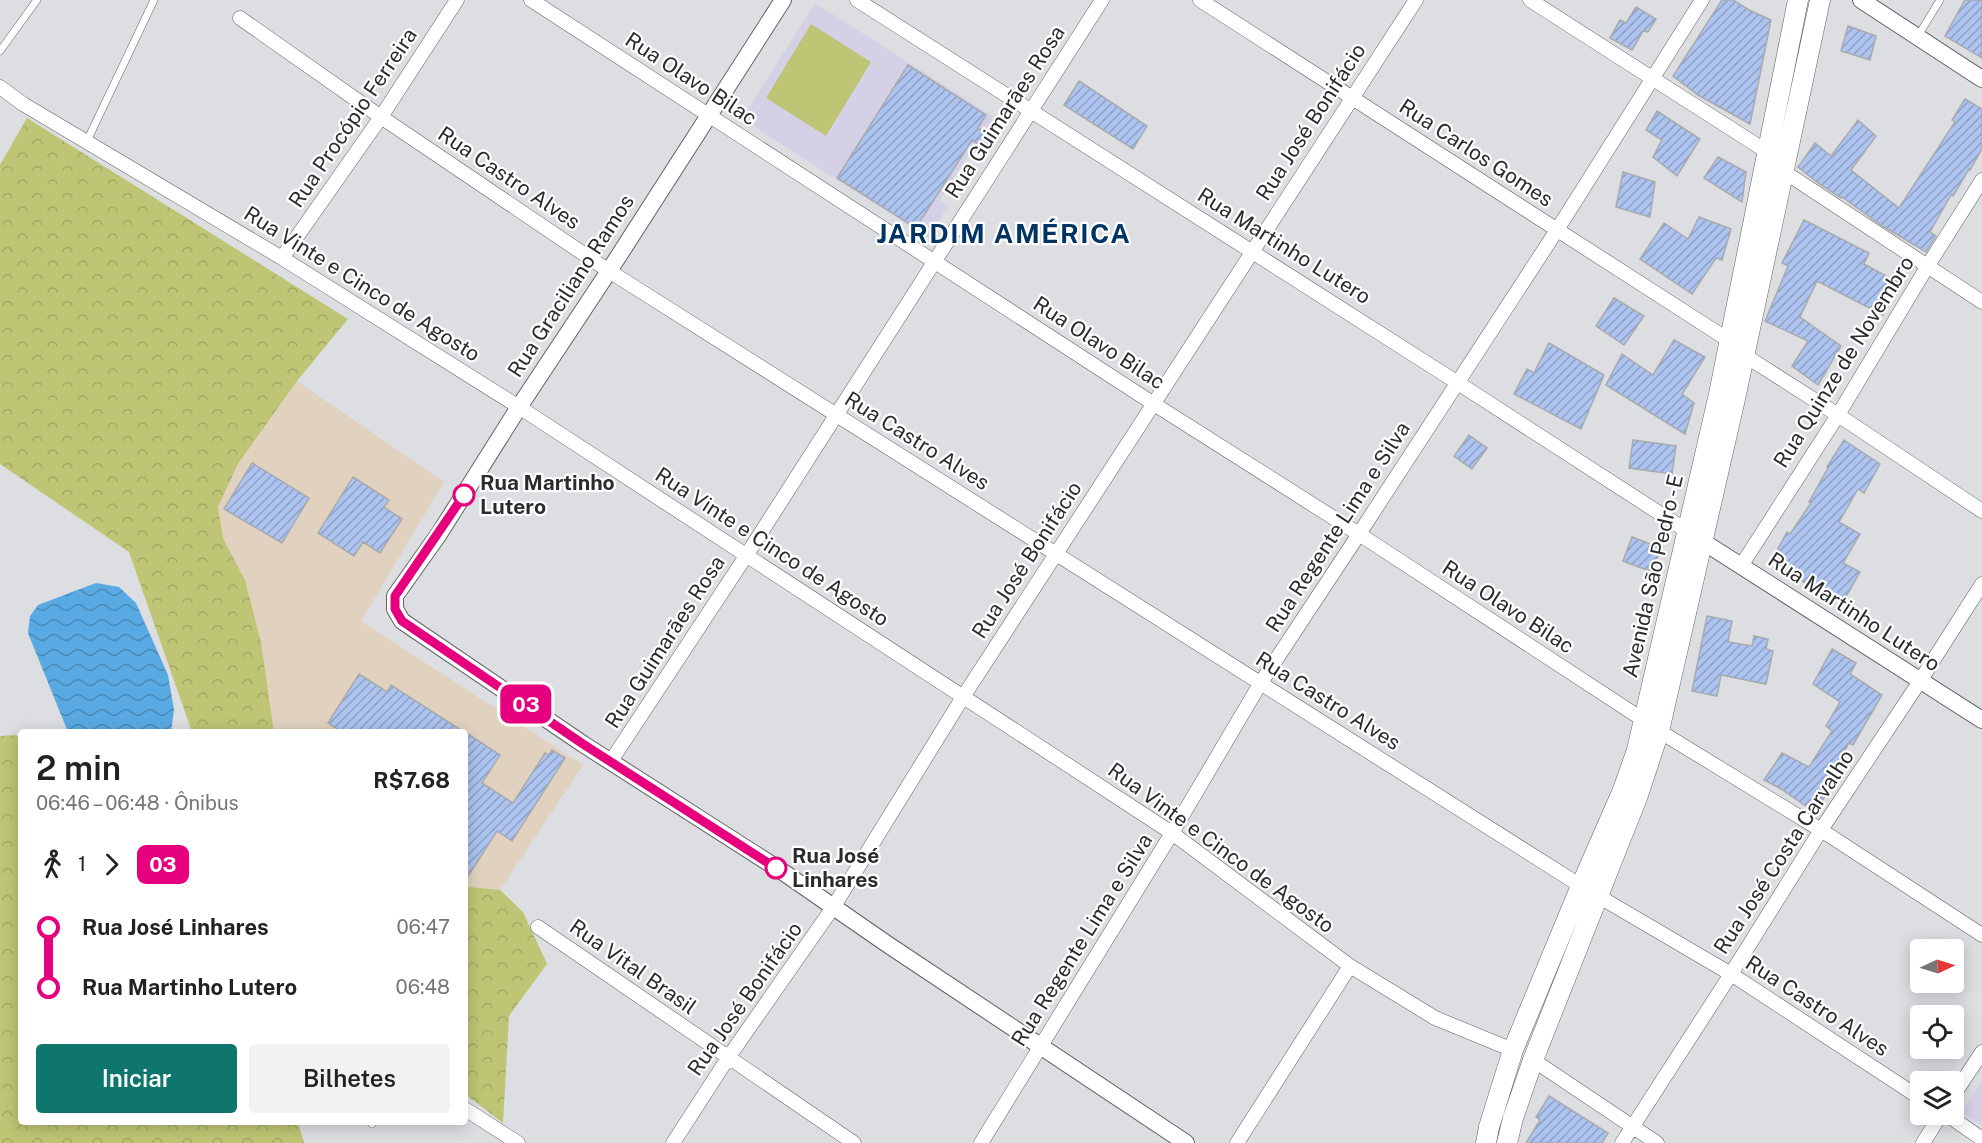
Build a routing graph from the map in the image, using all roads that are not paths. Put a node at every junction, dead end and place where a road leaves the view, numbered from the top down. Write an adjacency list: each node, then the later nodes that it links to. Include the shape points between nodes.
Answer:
1 (38, 0): 18 (lane)
2 (154, 0): 26 (lane)
3 (457, 0): 25 (street, Rua Procópio Ferreira)
4 (531, 0): 24 (street, Rua Olavo Bilac)
5 (783, 0): 24 (street, Rua Graciliano Ramos)
6 (857, 0): 23 (street, Rua Martinho Lutero)
7 (1102, 0): 23 (street, Rua Guimarães Rosa)
8 (1200, 0): 22 (street, Rua Carlos Gomes)
9 (1416, 0): 22 (street, Rua José Bonifácio)
10 (1530, 0): 19 (street)
11 (1702, 0): 19 (street, Rua Regente Lima e Silva)
12 (1798, 0): 27 (main road, Avenida São Pedro - E)
13 (1820, 0): 28 (main road, Avenida São Pedro - E)
14 (1862, 0): 17 (street)
15 (1940, 0): 17 (lane)
16 (240, 18): 25 (street, Rua Castro Alves)
17 (1918, 37): 20 (street)
18 (0, 51)
19 (1653, 78): 27 (street); 30 (street, Rua Regente Lima e Silva)
20 (1982, 79)
21 (0, 87): 26 (street, Rua Vinte e Cinco de Agosto)
22 (1352, 98): 30 (street, Rua Carlos Gomes); 31 (street, Rua José Bonifácio)
23 (1031, 111): 31 (street, Rua Martinho Lutero); 33 (street, Rua Guimarães Rosa)
24 (709, 115): 33 (street, Rua Olavo Bilac); 35 (street, Rua Graciliano Ramos)
25 (381, 117): 32 (street, Rua Procópio Ferreira); 35 (street, Rua Castro Alves)
26 (87, 141): 32 (street, Rua Vinte e Cinco de Agosto)
27 (1768, 153): 37 (main road, Avenida São Pedro - E)
28 (1783, 171): 34 (street); 37 (main road, Avenida São Pedro - E)
29 (1982, 180): 34 (street, Rua Quinze de Novembro)
30 (1557, 230): 37 (street, Rua Carlos Gomes); 38 (street, Rua Regente Lima e Silva)
31 (1252, 253): 38 (street, Rua Martinho Lutero); 39 (street, Rua José Bonifácio)
32 (282, 258): 40 (street, Rua Vinte e Cinco de Agosto)
33 (935, 261): 39 (street, Rua Olavo Bilac); 41 (street, Rua Guimarães Rosa)
34 (1927, 267): 36 (street); 42 (street, Rua Quinze de Novembro)
35 (609, 271): 40 (street, Rua Graciliano Ramos); 41 (street, Rua Castro Alves)
36 (1982, 302)
37 (1737, 348): 42 (street, Rua Carlos Gomes); 45 (main road, Avenida São Pedro - E)
38 (1458, 383): 44 (street, Rua Regente Lima e Silva); 45 (street, Rua Martinho Lutero)
39 (1154, 404): 44 (street, Rua Olavo Bilac); 46 (street, Rua José Bonifácio)
40 (519, 407): 47 (street, Rua Vinte e Cinco de Agosto); 55 (street, Rua Graciliano Ramos, via 395,596 395,609 402,621)
41 (837, 415): 46 (street, Rua Castro Alves); 47 (street, Rua Guimarães Rosa)
42 (1838, 415): 43 (street, Rua Carlos Gomes); 48 (street, Rua Quinze de Novembro)
43 (1982, 511)
44 (1359, 534): 51 (street, Rua Regente Lima e Silva); 54 (street, Rua Olavo Bilac)
45 (1695, 536): 48 (street, Rua Martinho Lutero); 54 (main road, Avenida São Pedro - E)
46 (1056, 554): 51 (street, Rua Castro Alves); 52 (street, Rua José Bonifácio)
47 (746, 556): 52 (street, Rua Vinte e Cinco de Agosto); 55 (street, Rua Guimarães Rosa)
48 (1742, 566): 50 (street, Rua Martinho Lutero)
49 (1982, 584): 50 (street, Rua José Costa Carvalho)
50 (1920, 681): 53 (street, Rua Martinho Lutero); 56 (street, Rua José Costa Carvalho)
51 (1260, 684): 57 (street, Rua Regente Lima e Silva); 58 (street, Rua Castro Alves)
52 (963, 697): 57 (street, Rua Vinte e Cinco de Agosto); 60 (street, Rua José Bonifácio)
53 (1982, 720)
54 (1652, 726): 56 (street, Rua Olavo Bilac); 58 (main road, Avenida São Pedro - E); 59 (main road, Avenida São Pedro - E, via 1638,795)
55 (611, 761): 60 (street)
56 (1821, 830): 62 (street, Rua Olavo Bilac); 64 (street, Rua José Costa Carvalho)
57 (1172, 833): 63 (street, Rua Vinte e Cinco de Agosto); 65 (street, Rua Regente Lima e Silva)
58 (1581, 886): 66 (main road, Avenida São Pedro - E)
59 (1598, 896): 64 (street, Rua Castro Alves); 69 (main road, Avenida São Pedro - E)
60 (834, 906): 65 (street); 68 (street, Rua José Bonifácio)
61 (537, 927): 68 (street, Rua Vital Brasil)
62 (1982, 935)
63 (1350, 966): 66 (street, Rua Vinte e Cinco de Agosto, via 1435,1018); 82 (street)
64 (1731, 974): 71 (street, Rua Castro Alves); 75 (street, Rua José Costa Carvalho)
65 (1041, 1047): 80 (street, Rua Regente Lima e Silva); 81 (street)
66 (1513, 1050): 83 (main road, Avenida São Pedro - E)
67 (1982, 1052): 70 (street)
68 (728, 1058): 78 (street, Rua José Bonifácio); 79 (street, Rua Vital Brasil)
69 (1533, 1060): 75 (street); 84 (main road, Avenida São Pedro - E)
70 (1964, 1079)
71 (1910, 1091)
72 (468, 1111): 77 (street)
73 (1934, 1125): 87 (street)
74 (1962, 1125): 76 (street)
75 (1632, 1126): 85 (street, Rua José Costa Carvalho); 86 (street)
76 (1982, 1139)
77 (518, 1143)
78 (673, 1143)
79 (854, 1143)
80 (981, 1143)
81 (1186, 1143)
82 (1237, 1143)
83 (1486, 1143)
84 (1507, 1143)
85 (1622, 1143)
86 (1657, 1143)
87 (1923, 1143)

